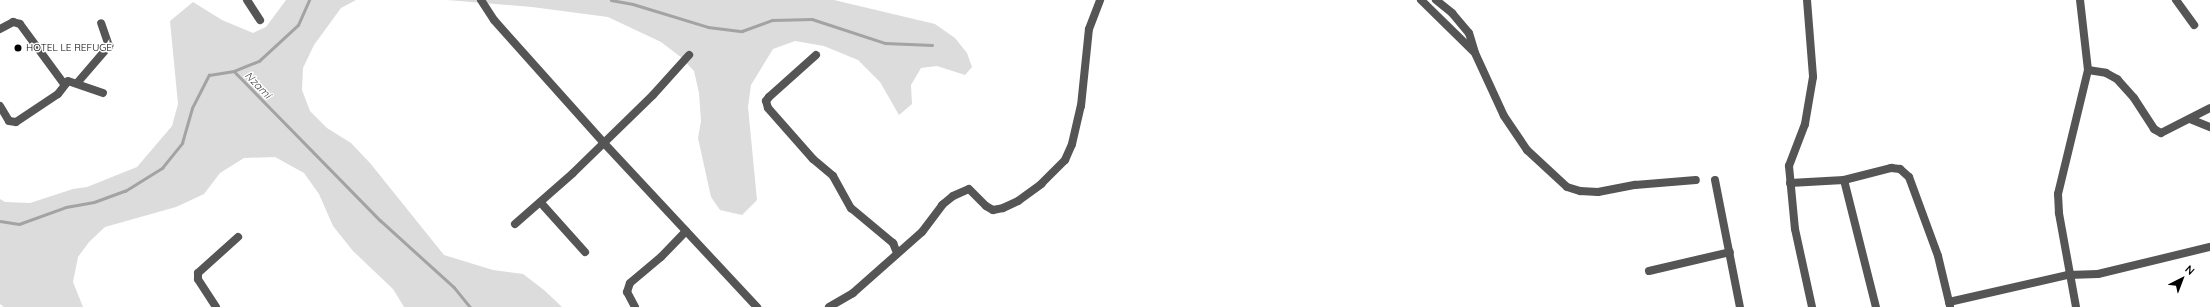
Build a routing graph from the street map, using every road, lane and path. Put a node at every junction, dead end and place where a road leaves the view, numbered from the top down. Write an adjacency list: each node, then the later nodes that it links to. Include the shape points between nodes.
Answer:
1 (247, 0): 9 (street)
2 (481, 0): 24 (street, via 494,20)
3 (1100, 0): 36 (street, via 1089,29 1081,106 1072,144 1065,160 1041,184 1018,201 1003,208 993,210 969,189 964,190 942,205 922,232)
4 (1421, 0): 13 (street)
5 (1436, 0): 13 (street, via 1452,13 1469,33)
6 (1806, 0): 28 (street, via 1814,78 1805,124 1789,166)
7 (2080, 0): 16 (street)
8 (2176, 0): 11 (street)
9 (260, 20)
10 (101, 24): 17 (street, via 109,46)
11 (2194, 25)
12 (0, 29): 18 (street, via 13,22 20,24)
13 (1475, 53): 25 (street, via 1504,116 1527,150 1567,187 1598,192 1635,185)
14 (689, 55): 24 (street, via 653,95)
15 (816, 55): 36 (street, via 769,97 766,102 768,108 808,154 833,176 851,208 893,243)
16 (2088, 70): 22 (street, via 2106,73 2117,79 2134,98 2154,129 2161,133); 38 (street, via 2058,194)
17 (78, 82): 18 (street, via 70,80); 19 (street)
18 (64, 84): 20 (street, via 58,94 16,122 9,121)
19 (104, 93)
20 (0, 106)
21 (2210, 108): 22 (street)
22 (2190, 119): 23 (street)
23 (2210, 127)
24 (603, 142): 29 (street); 31 (street)
25 (1696, 180)
26 (1715, 180): 35 (street)
27 (1844, 180): 28 (street); 39 (street, via 1891,168 1900,169 1909,177 1942,269); 46 (street)
28 (1790, 184): 45 (street, via 1795,229)
29 (541, 203): 30 (street); 34 (street)
30 (515, 224)
31 (686, 231): 41 (street, via 661,257 630,283 627,292); 42 (street)
32 (238, 237): 40 (street, via 198,273 198,279)
33 (2210, 250): 38 (street, via 2098,274)
34 (585, 252)
35 (1730, 252): 37 (street); 44 (street)
36 (896, 254): 43 (street, via 852,293)
37 (1649, 272)
38 (2068, 274): 39 (street); 47 (street)
39 (1950, 304)
40 (216, 307)
41 (635, 307)
42 (757, 307)
43 (829, 307)
44 (1740, 307)
45 (1812, 307)
46 (1876, 307)
47 (2076, 307)

